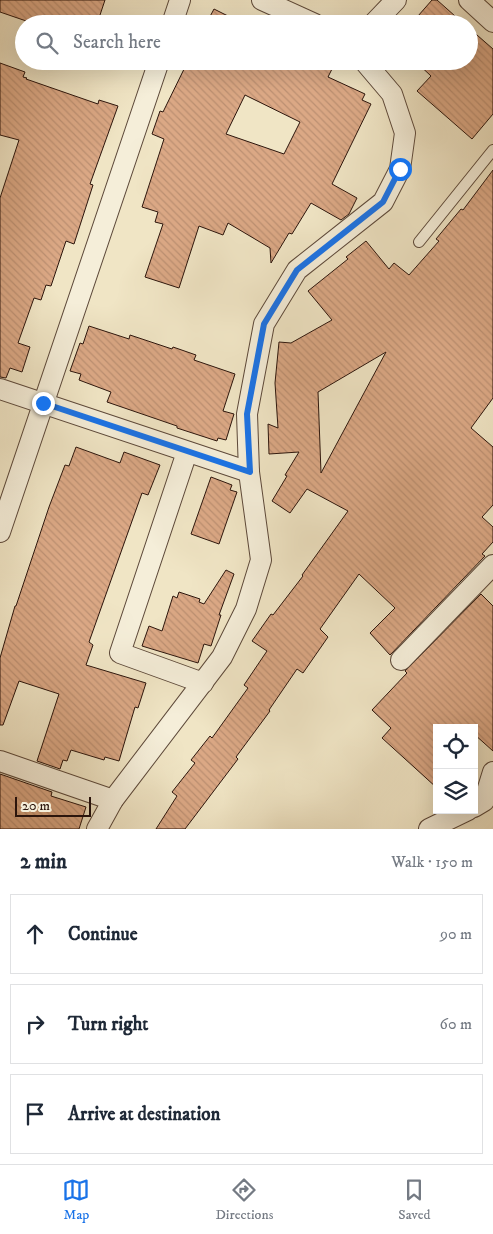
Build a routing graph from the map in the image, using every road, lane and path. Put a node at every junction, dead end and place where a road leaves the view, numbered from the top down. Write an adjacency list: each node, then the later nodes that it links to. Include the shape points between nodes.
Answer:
1 (180, 0): 5 (street)
2 (262, 0): 6 (street)
3 (396, 0): 7 (street)
4 (469, 0): 8 (street)
5 (175, 15)
6 (295, 15)
7 (382, 15)
8 (493, 22)
9 (156, 70): 14 (street)
10 (372, 70): 16 (street, via 392,94 405,133 400,169 383,202 297,270 264,324 247,414)
11 (493, 150): 12 (lane)
12 (419, 242)
13 (0, 389): 14 (street)
14 (43, 403): 15 (street); 17 (street)
15 (187, 452): 16 (street); 20 (street, via 120,653)
16 (250, 472): 20 (street, via 261,560 246,609 222,657)
17 (0, 532)
18 (489, 578): 19 (street)
19 (401, 660)
20 (203, 683): 23 (street)
21 (0, 761): 23 (street)
22 (493, 772): 24 (street, via 484,800)
23 (113, 800): 26 (street)
24 (478, 804)
25 (460, 814): 27 (street)
26 (97, 829)
27 (429, 829)

